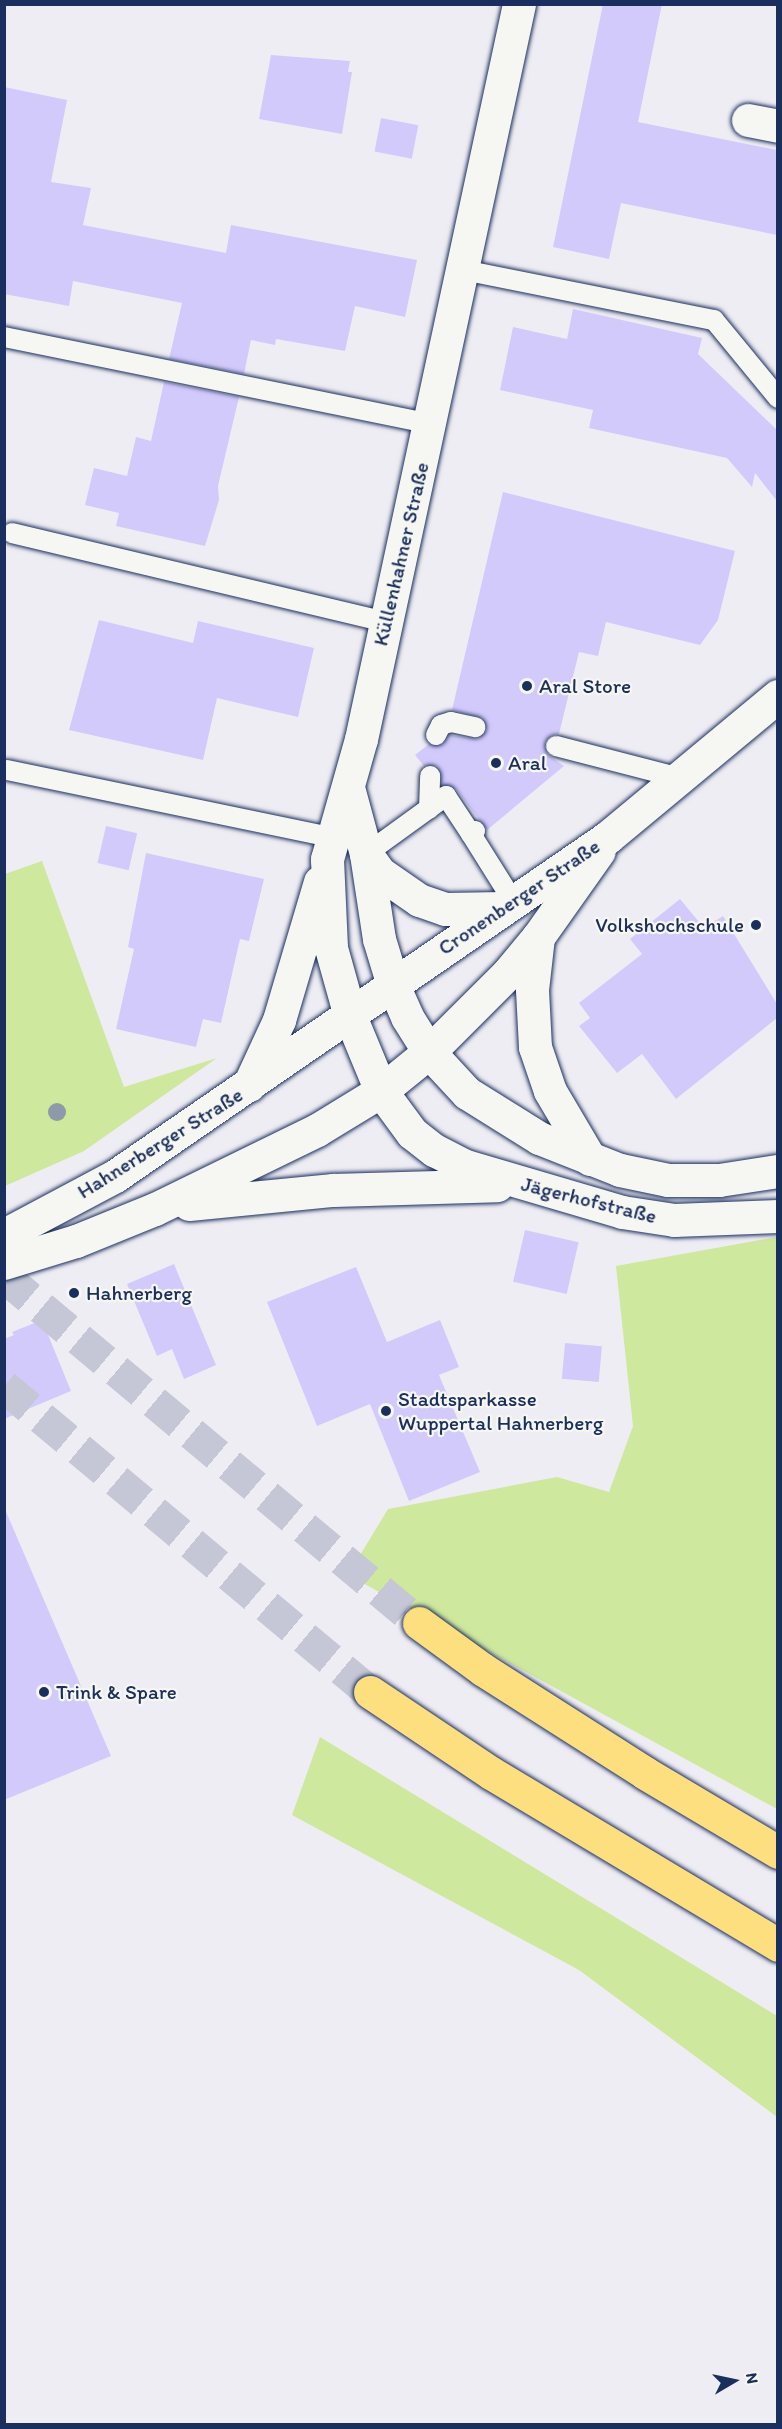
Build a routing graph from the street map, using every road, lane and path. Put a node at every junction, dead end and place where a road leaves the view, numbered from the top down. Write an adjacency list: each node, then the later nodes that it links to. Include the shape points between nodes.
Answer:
1 (519, 4): 2 (main road, Küllenhahner Straße)
2 (463, 270): 4 (lane, via 714,320); 5 (main road, Küllenhahner Straße)
3 (4, 337): 5 (lane)
4 (777, 399)
5 (430, 424): 7 (main road, Küllenhahner Straße)
6 (12, 533): 7 (lane)
7 (386, 622): 15 (main road, Küllenhahner Straße)
8 (777, 696): 14 (main road, Cronenberger Straße)
9 (475, 727): 10 (lane, via 451,722 441,725)
10 (436, 735)
11 (564, 752): 14 (lane)
12 (8, 770): 18 (lane)
13 (430, 776): 16 (lane)
14 (680, 778): 17 (main road, Cronenberger Straße)
15 (348, 789): 18 (main road, Küllenhahner Straße); 19 (main road, Jägerhofstraße)
16 (429, 809): 19 (lane); 20 (lane, via 447,796 473,833)
17 (608, 837): 20 (main road, Cronenberger Straße); 21 (main road, Cronenberger Straße)
18 (331, 848): 23 (main road, Küllenhahner Straße, via 329,922); 25 (main road, via 279,1020)
19 (366, 854): 20 (main road, via 399,889 419,900 446,909); 22 (main road, Jägerhofstraße, via 373,910)
20 (507, 904): 22 (main road, Cronenberger Straße)
21 (538, 937): 24 (main road, Cronenberger Straße); 27 (main road, via 532,990 536,1047 555,1100)
22 (393, 985): 23 (main road, Cronenberger Straße); 24 (main road, Jägerhofstraße)
23 (350, 1016): 25 (main road, Hahnerberger Straße); 26 (main road, Küllenhahner Straße)
24 (429, 1052): 26 (main road, Cronenberger Straße); 27 (main road, Jägerhofstraße, via 485,1106 539,1138)
25 (246, 1089): 32 (main road, Hahnerberger Straße, via 115,1176)
26 (381, 1091): 29 (main road, Jägerhofstraße, via 412,1133 434,1150 466,1166); 30 (main road, Hahnerberger Straße, via 317,1130)
27 (590, 1159): 28 (main road, Jägerhofstraße, via 668,1180 719,1180)
28 (777, 1171)
29 (527, 1185): 30 (main road, via 353,1189); 31 (main road, Jägerhofstraße, via 622,1212 674,1220)
30 (155, 1209): 33 (main road, Hahnerberger Straße, via 76,1241)
31 (777, 1216)
32 (4, 1235)
33 (4, 1263)
34 (419, 1623): 36 (highway, via 645,1773)
35 (370, 1692): 37 (highway, via 491,1773)
36 (777, 1852)
37 (777, 1945)

